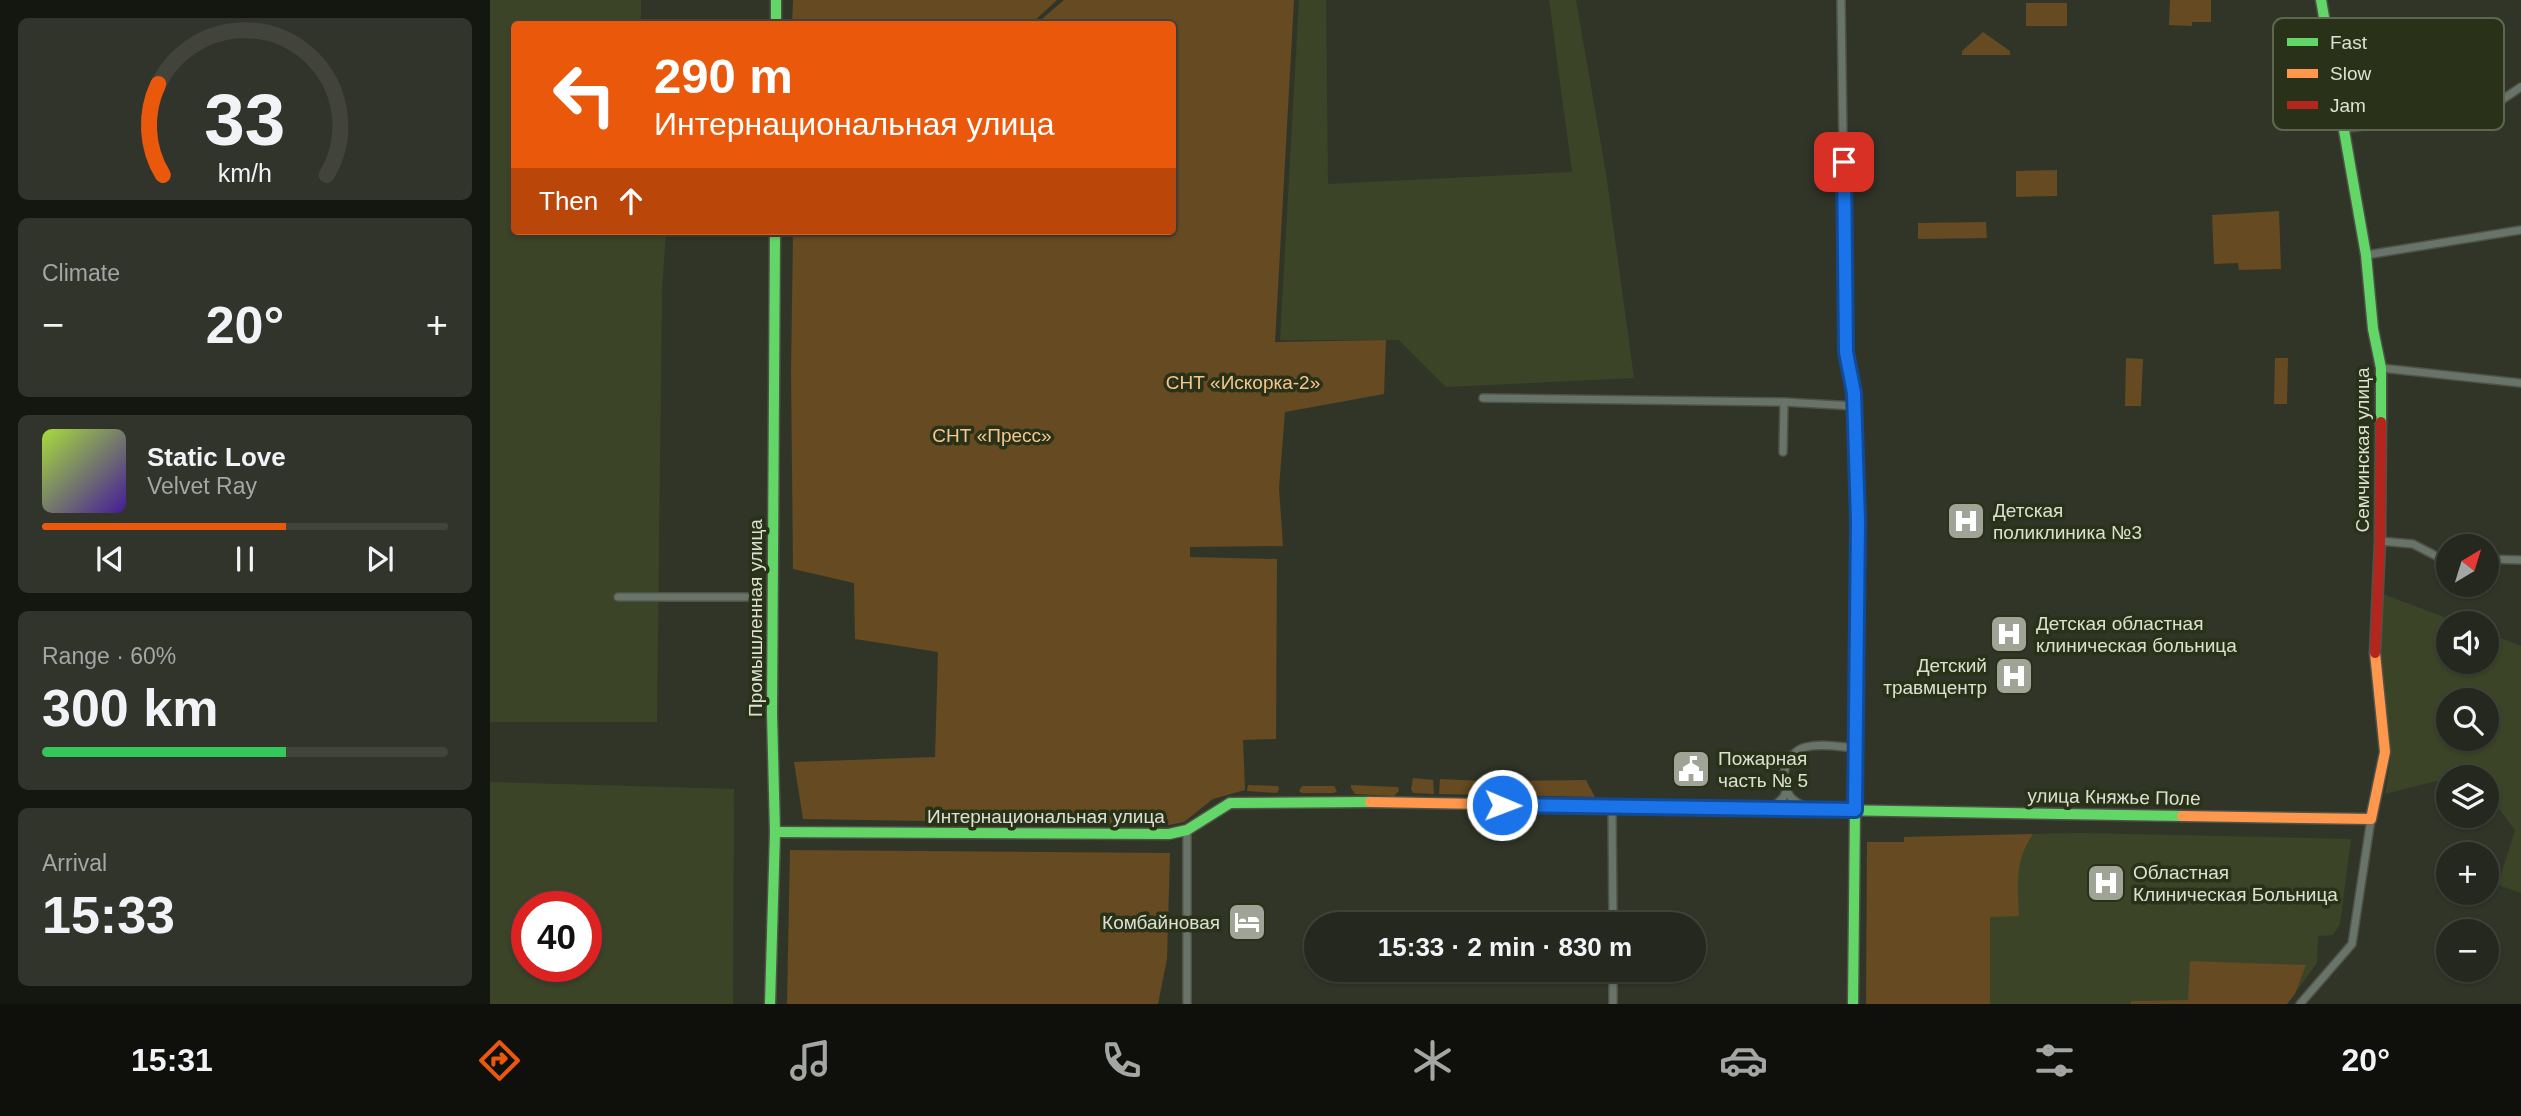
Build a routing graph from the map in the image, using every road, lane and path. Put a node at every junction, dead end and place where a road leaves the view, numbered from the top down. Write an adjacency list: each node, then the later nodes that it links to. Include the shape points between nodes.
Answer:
1 (776, 0): 5 (street)
2 (1841, 0): 16 (street, via 1846,352)
3 (2321, 0): 4 (street, Семчинская улица)
4 (2324, 18)
5 (776, 21)
6 (2521, 87): 7 (street)
7 (2504, 100)
8 (2342, 130): 11 (street, Семчинская улица)
9 (2521, 230): 11 (street)
10 (775, 235): 32 (street, Промышленная улица)
11 (2366, 255): 12 (street, Семчинская улица)
12 (2381, 368): 13 (street); 18 (street, Семчинская улица)
13 (2521, 383)
14 (1483, 398): 15 (street)
15 (1784, 402): 16 (street); 17 (street)
16 (1854, 406): 24 (street)
17 (1783, 452)
18 (2381, 541): 19 (street, via 2413,544); 30 (street, Семчинская улица, via 2375,663 2385,752)
19 (2436, 556)
20 (2499, 559): 21 (street)
21 (2521, 560)
22 (618, 597): 23 (street)
23 (757, 597)
24 (1856, 748): 25 (street, via 1812,746 1798,751 1785,767); 29 (street)
25 (1787, 790): 27 (street); 28 (street)
26 (1612, 807): 27 (street, Интернациональная улица); 31 (street, Интернациональная улица, via 1239,802); 33 (street)
27 (1771, 809): 28 (street, Интернациональная улица)
28 (1809, 810): 29 (street, Интернациональная улица)
29 (1855, 810): 30 (street, улица Княжье Поле); 38 (street)
30 (2371, 819): 39 (street, via 2353,944)
31 (1187, 830): 32 (street, Интернациональная улица, via 1169,834); 36 (street)
32 (775, 832): 35 (street, Промышленная улица)
33 (1613, 912)
34 (1613, 982): 37 (street)
35 (770, 1004)
36 (1187, 1004)
37 (1614, 1004)
38 (1853, 1004)
39 (2300, 1004)

